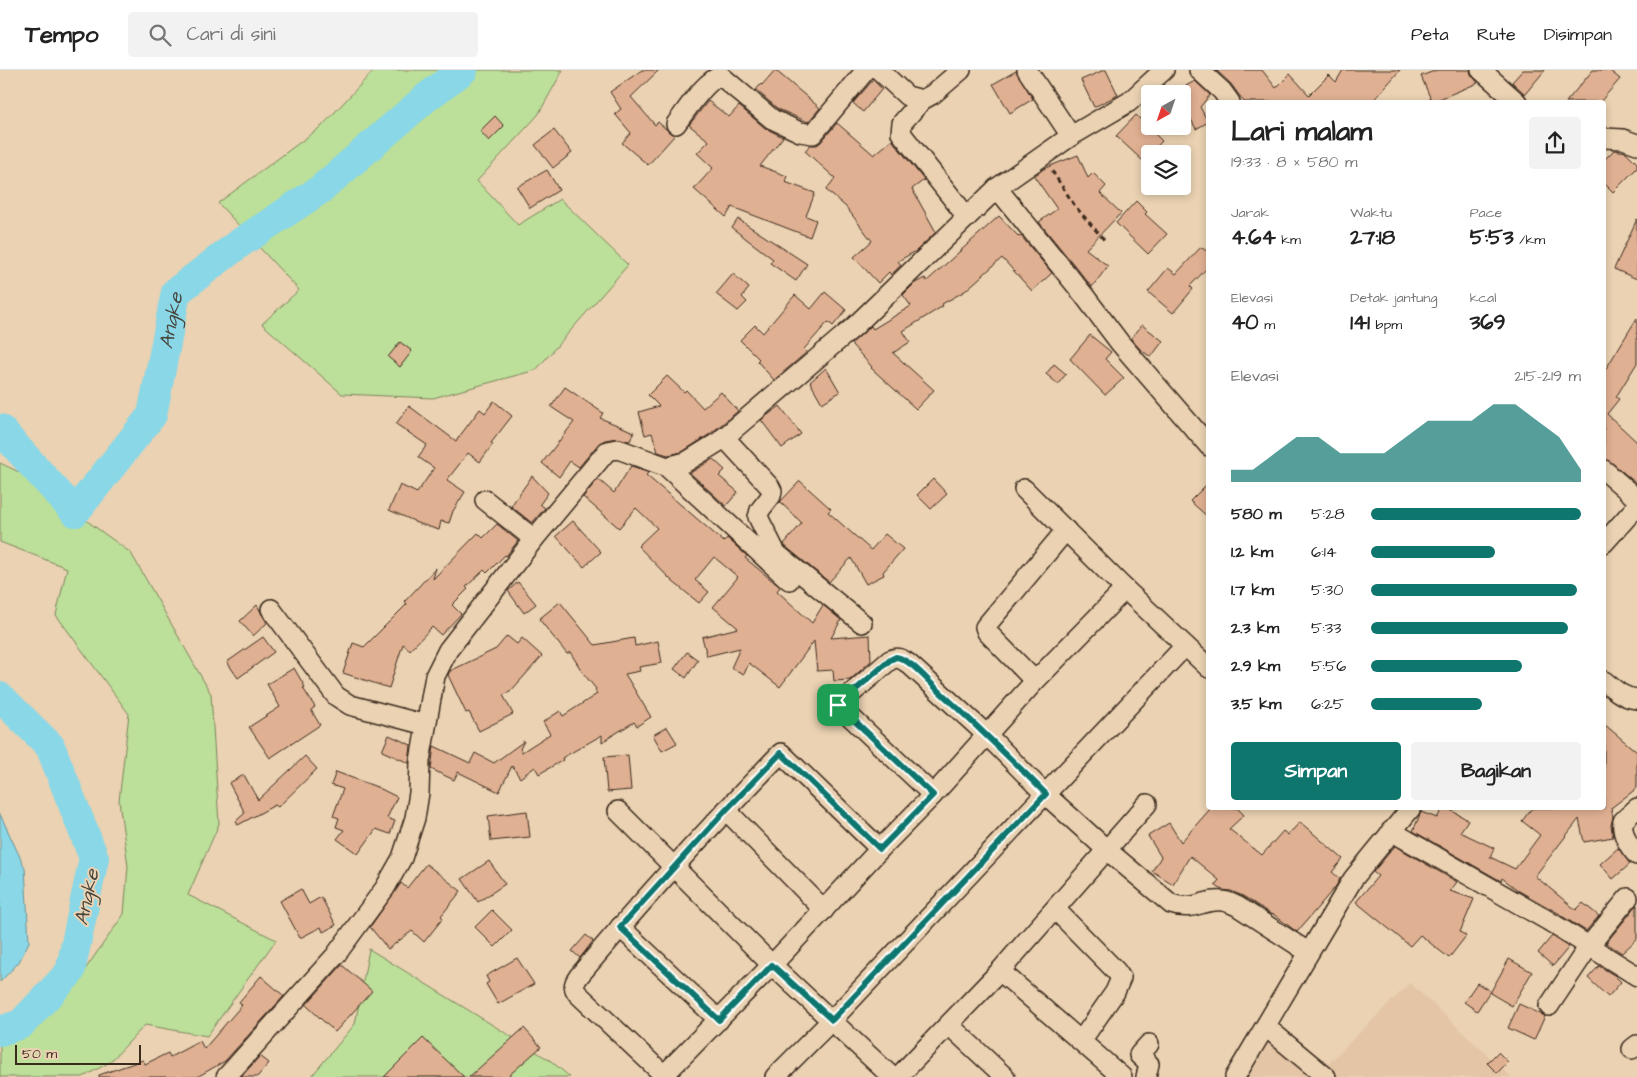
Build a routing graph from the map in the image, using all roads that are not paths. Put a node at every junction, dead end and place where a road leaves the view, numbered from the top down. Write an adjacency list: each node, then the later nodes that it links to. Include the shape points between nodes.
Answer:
1 (866, 70): 11 (street, via 813,134 800,132 772,119 721,76 708,83)
2 (879, 70): 8 (street, via 907,96)
3 (960, 70): 8 (street)
4 (1027, 70): 12 (street)
5 (1164, 70): 12 (street, via 1129,102)
6 (1199, 70): 9 (street)
7 (1481, 70): 10 (street)
8 (922, 100): 16 (street, via 902,123 901,134)
9 (1229, 100)
10 (1515, 100)
11 (676, 124)
12 (1071, 136): 15 (street)
13 (1606, 138): 14 (street)
14 (1637, 144)
15 (997, 188): 16 (street); 18 (street, via 1120,343)
16 (967, 217): 17 (street, via 855,326)
17 (724, 437): 19 (street, via 686,462); 31 (street, via 772,491 758,517 776,552)
18 (1206, 443)
19 (667, 467): 26 (street, via 618,449 607,451); 28 (street)
20 (1606, 472): 22 (street)
21 (1024, 489): 25 (street)
22 (1637, 499)
23 (486, 500): 26 (street)
24 (1637, 506): 27 (street)
25 (1066, 530): 29 (street); 34 (street, via 985,627)
26 (534, 540): 37 (street, via 448,650 435,676)
27 (1606, 541)
28 (789, 580)
29 (1125, 589): 32 (street); 34 (street)
30 (271, 609): 37 (street, via 336,696 350,705)
31 (862, 623)
32 (1185, 646): 33 (street); 39 (street)
33 (1206, 665)
34 (1035, 681): 38 (street)
35 (1606, 683): 36 (street, via 1622,695)
36 (1637, 699)
37 (426, 725): 68 (street, via 415,818 402,858 385,888 335,956)
38 (987, 735): 39 (street); 40 (street); 40 (street, via 901,658 890,660 838,705)
39 (1046, 794): 48 (street); 62 (street)
40 (933, 795): 47 (street)
41 (1147, 804): 48 (street)
42 (1637, 808): 49 (street, via 1622,821 1622,826 1630,848)
43 (726, 810): 47 (street, via 781,753); 50 (street); 53 (street)
44 (1408, 810): 46 (street)
45 (618, 811): 50 (street)
46 (1391, 831): 55 (street); 56 (street, via 1353,879)
47 (880, 849): 53 (street)
48 (1107, 850): 52 (street); 56 (street, via 1172,904 1190,908 1224,901)
49 (1637, 855)
50 (674, 867): 54 (street); 57 (street)
51 (1628, 898): 55 (street)
52 (1055, 909): 58 (street); 65 (street, via 1121,978)
53 (824, 910): 57 (street)
54 (620, 927): 61 (street); 67 (street, via 578,976 574,990)
55 (1589, 946): 59 (street); 60 (street)
56 (1308, 952): 64 (street)
57 (772, 965): 61 (street); 62 (street)
58 (1000, 971): 63 (street); 65 (street)
59 (1637, 976)
60 (1549, 1006)
61 (719, 1020): 67 (street)
62 (832, 1020): 69 (street); 70 (street)
63 (949, 1025): 71 (street); 72 (street)
64 (1266, 1027): 75 (street); 76 (street)
65 (1081, 1041): 73 (street)
66 (1149, 1044): 74 (street, via 1139,1056 1149,1064)
67 (665, 1076)
68 (226, 1077)
69 (775, 1077)
70 (892, 1077)
71 (898, 1077)
72 (1005, 1077)
73 (1122, 1077)
74 (1146, 1077)
75 (1235, 1077)
76 (1326, 1077)

